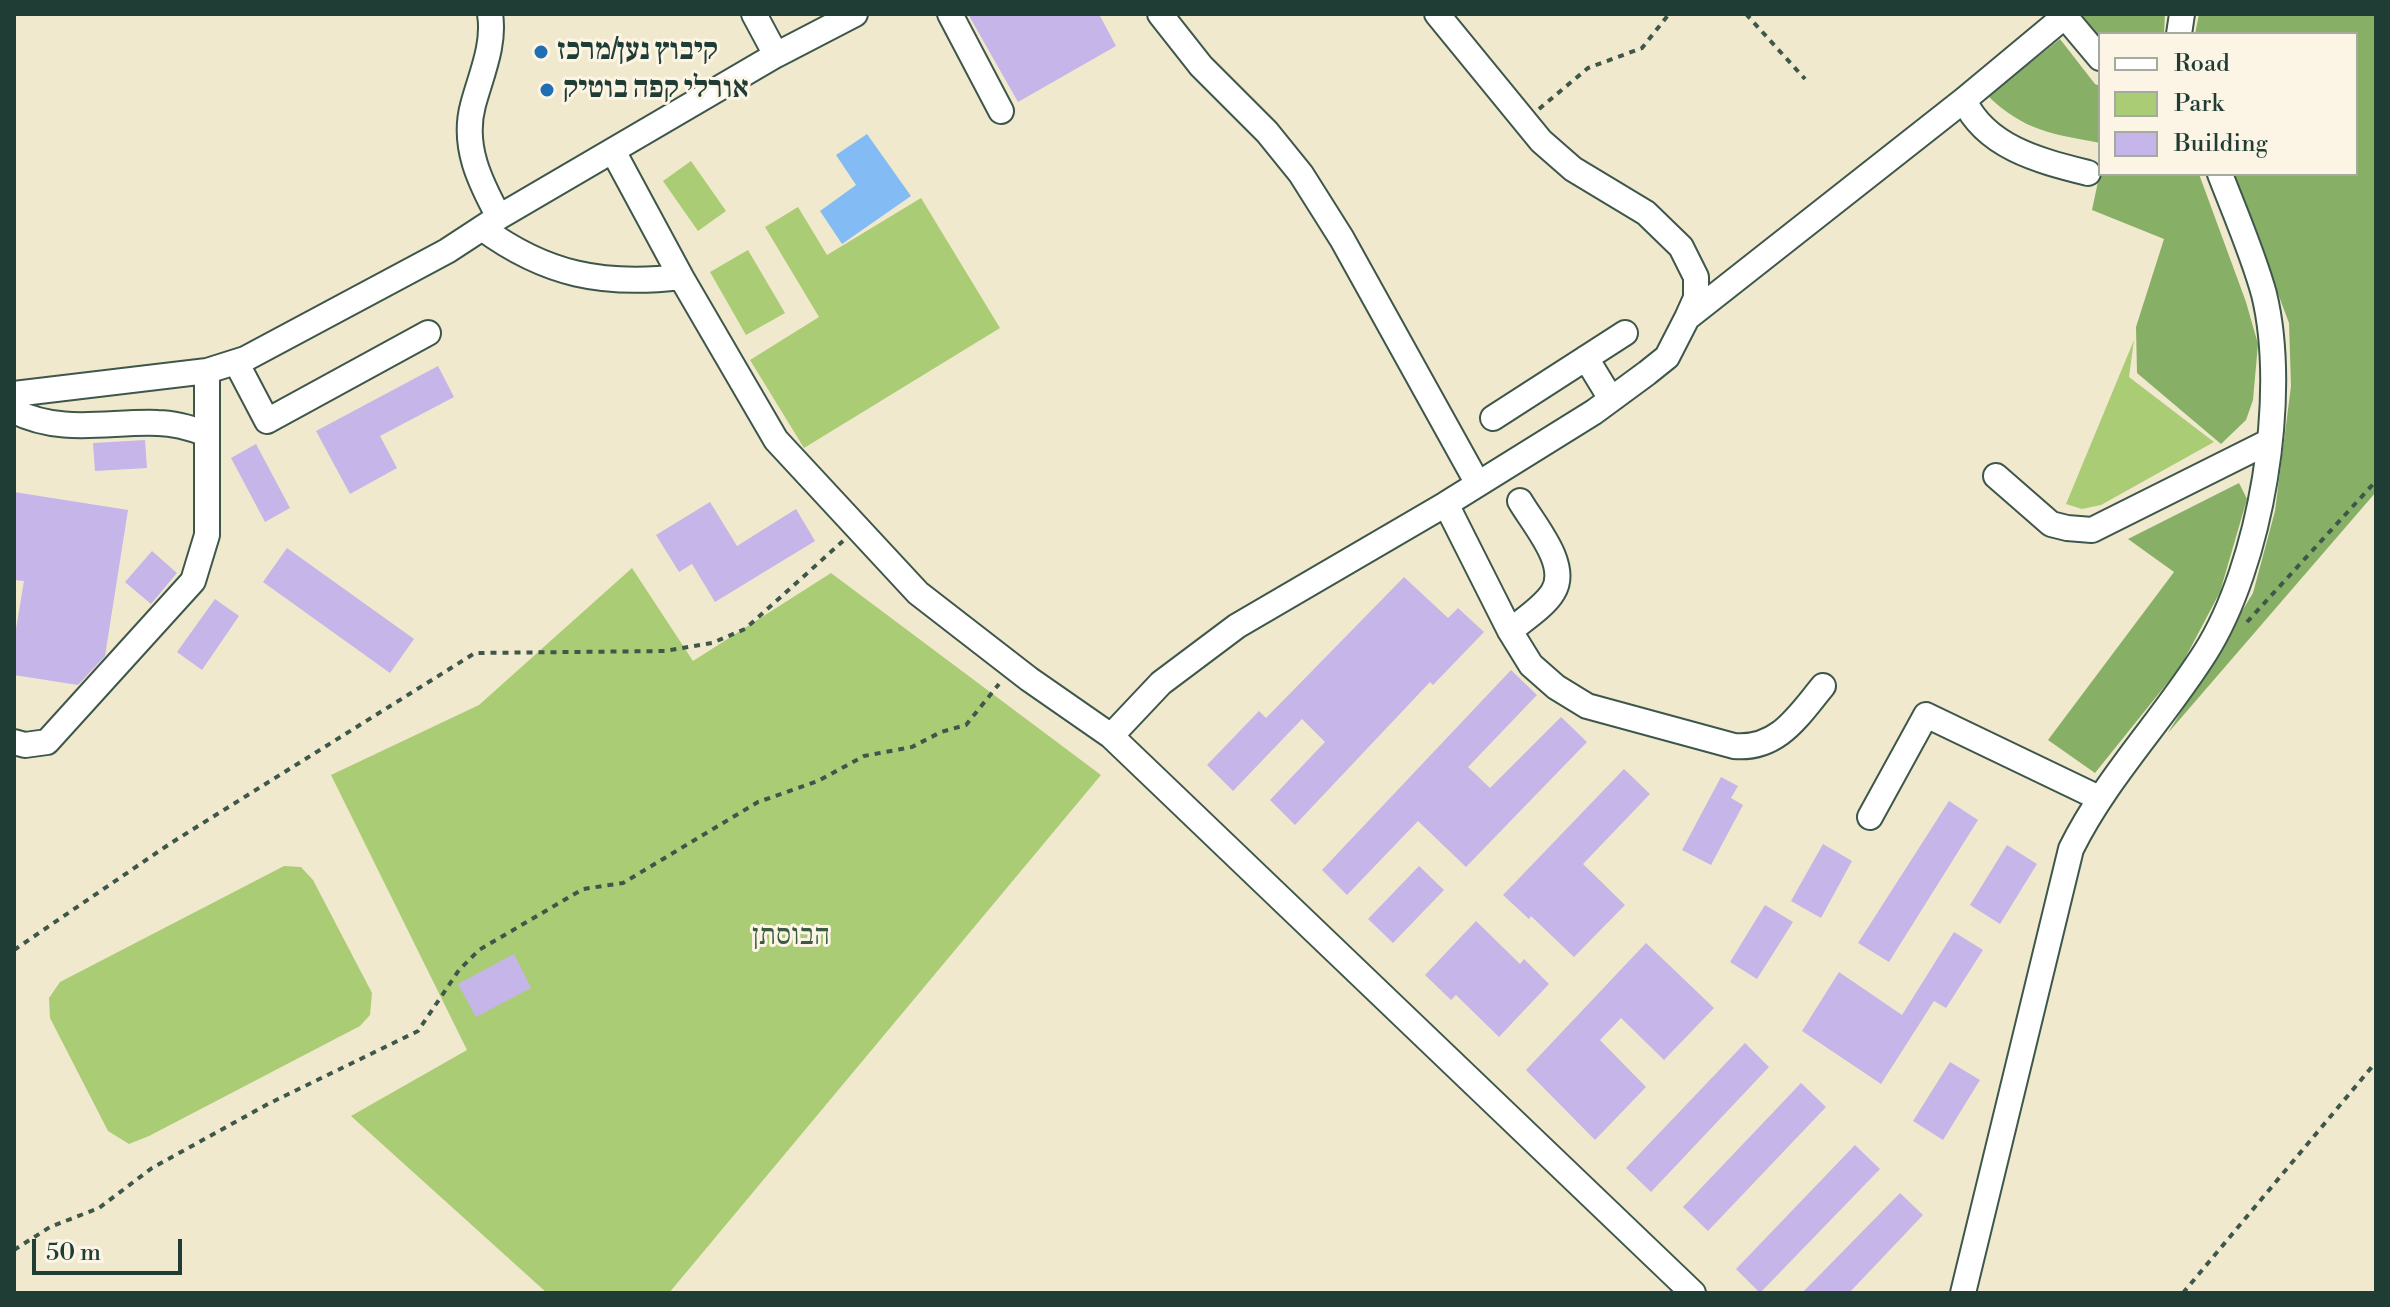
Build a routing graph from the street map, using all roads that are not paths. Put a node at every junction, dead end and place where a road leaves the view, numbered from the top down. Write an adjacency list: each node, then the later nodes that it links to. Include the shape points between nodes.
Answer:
1 (490, 14): 15 (street, via 493,33 471,109 470,153)
2 (754, 14): 8 (street)
3 (855, 14): 8 (street)
4 (950, 14): 11 (street)
5 (1160, 14): 29 (street, via 1301,174)
6 (1437, 14): 17 (street, via 1541,141 1573,169 1646,213 1681,247 1696,277 1696,298)
7 (2064, 15): 9 (street); 10 (street)
8 (776, 55): 12 (street)
9 (2098, 56)
10 (1964, 100): 13 (street, via 1990,133 2029,158); 17 (street)
11 (1001, 111)
12 (613, 151): 15 (street); 16 (street)
13 (2088, 173)
14 (2221, 176): 27 (street, via 2263,293 2273,346)
15 (490, 223): 16 (street, via 509,248 584,277); 21 (street)
16 (681, 277): 34 (street, via 776,440 856,529 918,593)
17 (1687, 318): 23 (street, via 1667,357)
18 (428, 333): 21 (street, via 267,421)
19 (1625, 333): 20 (street)
20 (1586, 358): 23 (street); 25 (street)
21 (236, 362): 22 (street)
22 (207, 371): 24 (street); 26 (street)
23 (1611, 399): 29 (street)
24 (15, 408): 26 (street, via 51,422 87,427 157,423)
25 (1493, 418)
26 (207, 434): 35 (street, via 207,535 193,581 47,742)
27 (2268, 442): 28 (street, via 2092,530 2051,524); 36 (street, via 2249,551 2230,605 2206,652)
28 (1996, 476)
29 (1478, 484): 31 (street)
30 (1520, 501): 32 (street, via 1558,564 1560,578 1552,595)
31 (1446, 504): 32 (street); 34 (street, via 1237,626 1161,683)
32 (1510, 631): 33 (street, via 1531,665 1587,706 1734,746 1753,747 1775,738)
33 (1823, 686)
34 (1111, 736): 38 (street)
35 (14, 742)
36 (2099, 798): 37 (street, via 1926,715); 39 (street, via 2071,849)
37 (1870, 817)
38 (1693, 1293)
39 (1963, 1293)

